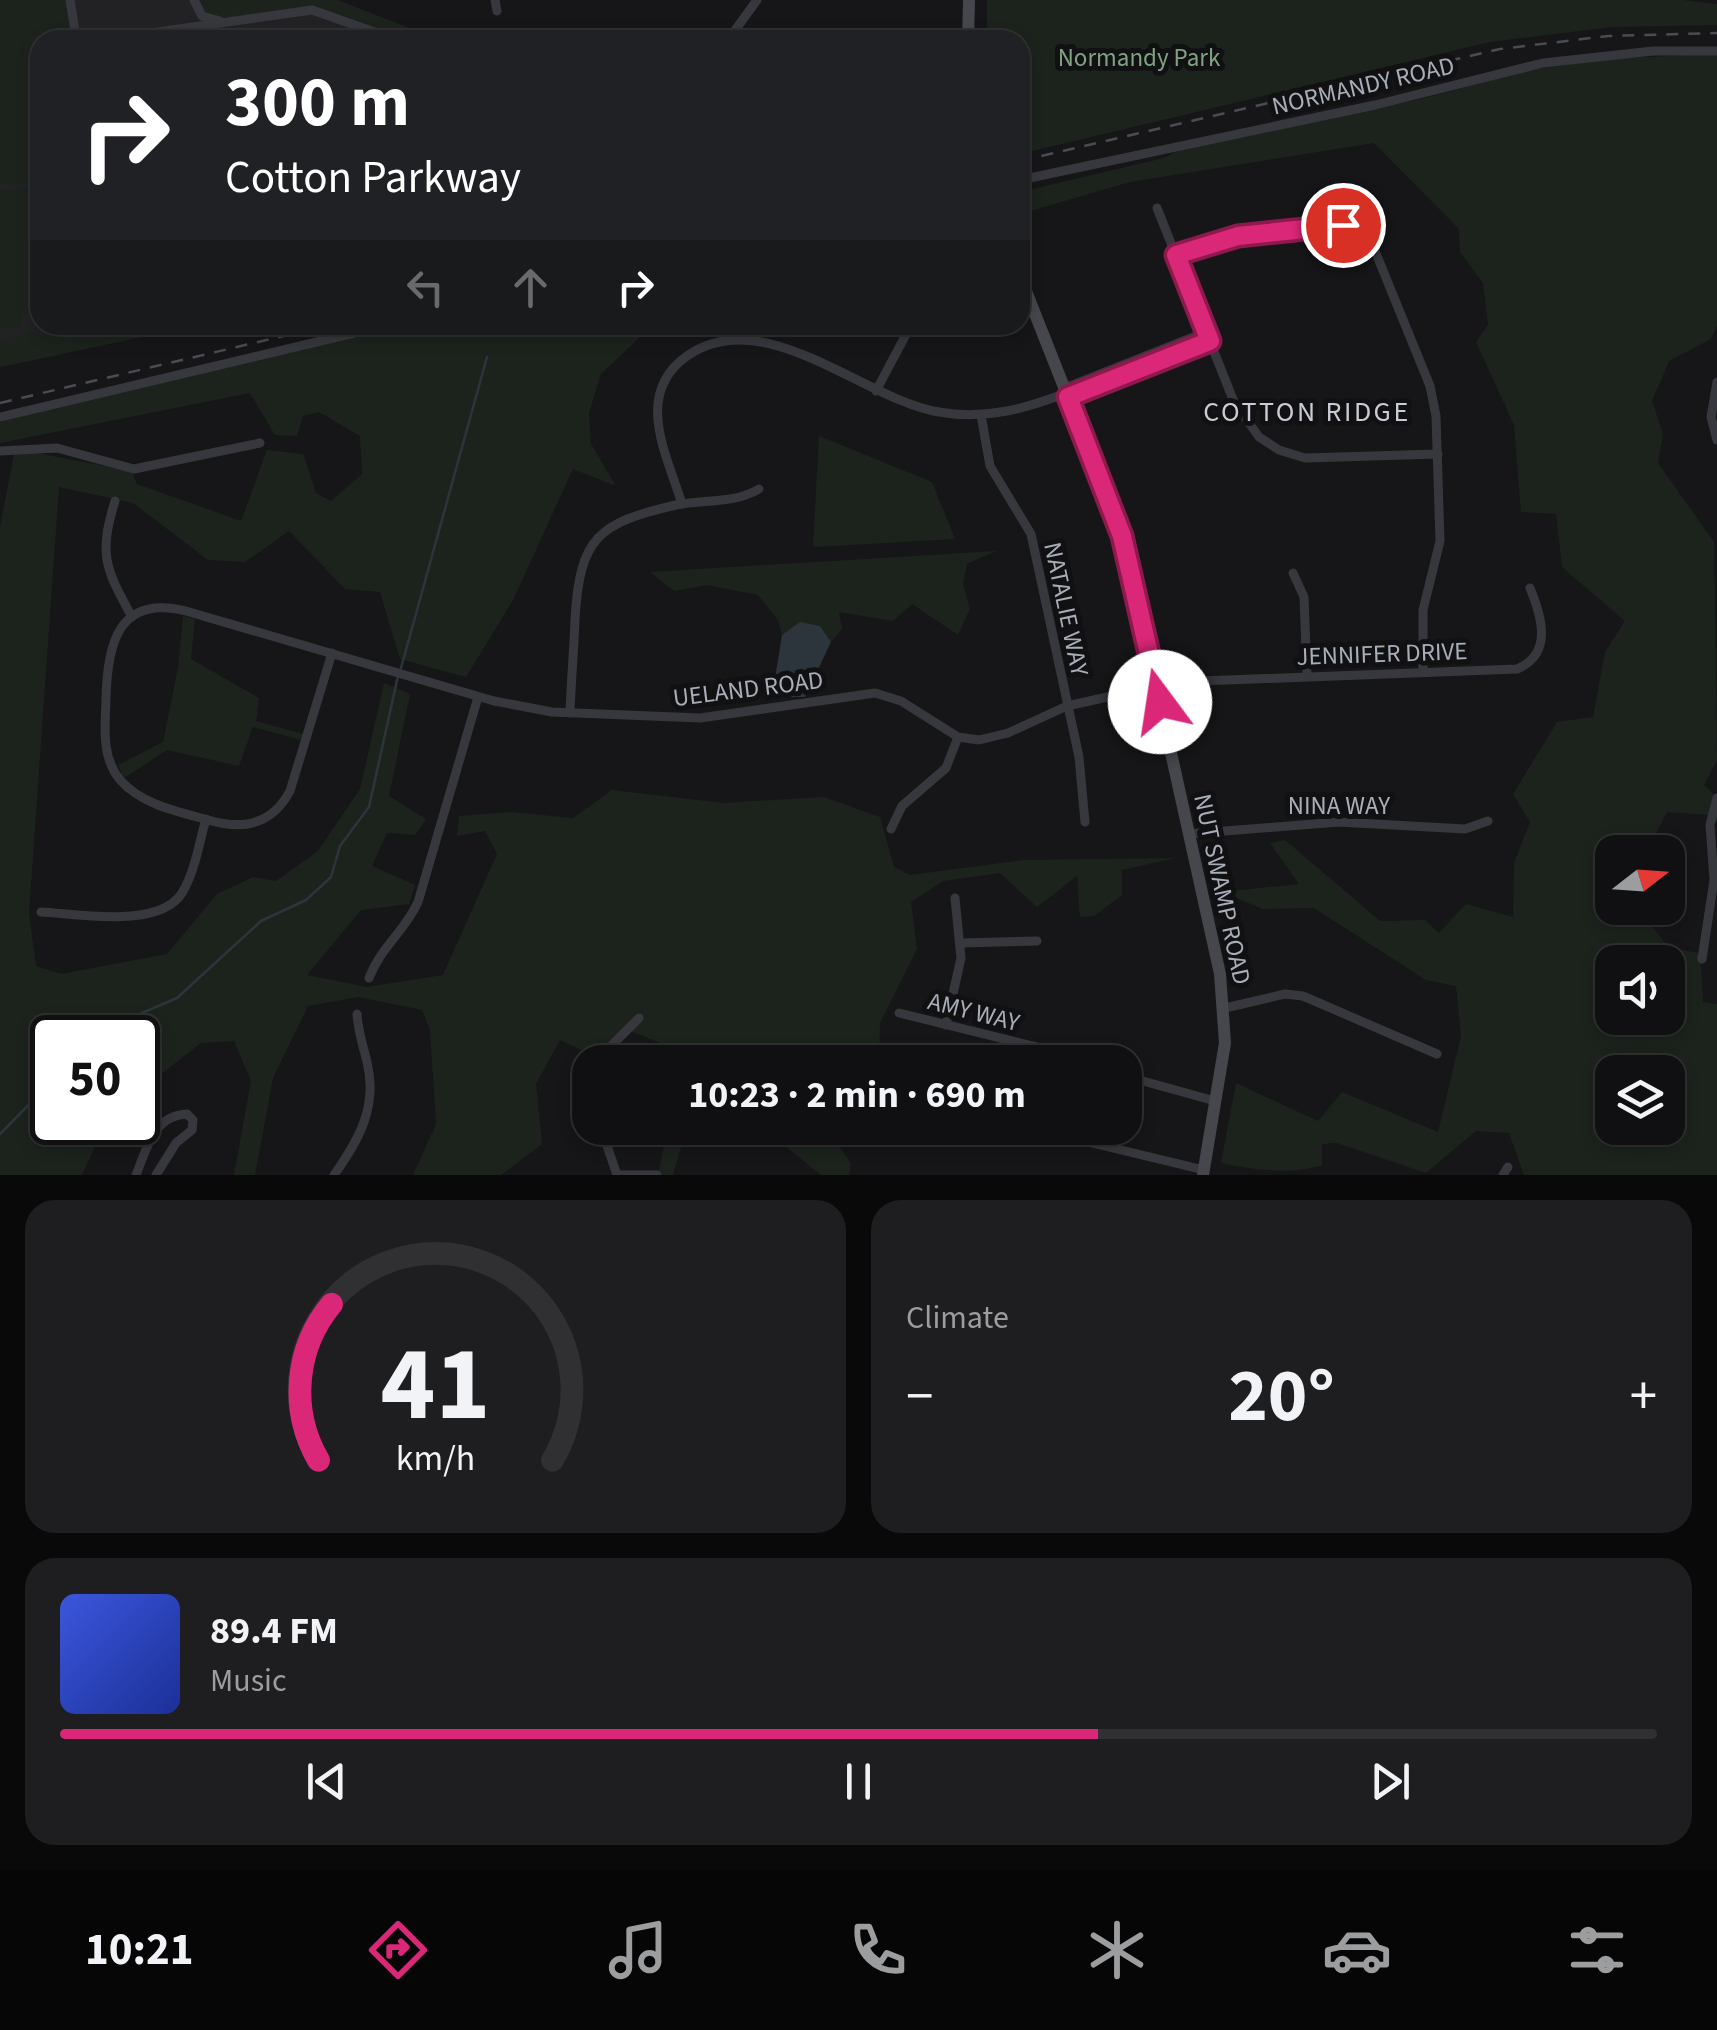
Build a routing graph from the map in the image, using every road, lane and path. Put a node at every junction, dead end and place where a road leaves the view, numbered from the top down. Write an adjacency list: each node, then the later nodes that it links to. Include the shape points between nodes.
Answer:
1 (70, 0): 6 (street)
2 (194, 0): 5 (street, via 205,18)
3 (757, 0): 9 (street)
4 (969, 0): 10 (main road)
5 (228, 21): 7 (street); 8 (street, via 316,11)
6 (76, 30)
7 (168, 30)
8 (370, 30)
9 (735, 30)
10 (968, 30)
11 (1717, 51): 12 (street, NORMANDY ROAD, via 1543,63 1375,106)
12 (1030, 178)
13 (1157, 208): 14 (street)
14 (1176, 255): 18 (street); 27 (street, via 1270,232 1336,224 1362,232 1376,251 1430,386)
15 (1030, 301): 21 (main road, NUT SWAMP ROAD)
16 (346, 335): 23 (street)
17 (906, 335): 20 (street)
18 (1208, 336): 21 (street); 27 (street, via 1242,417 1279,450 1316,459)
19 (1717, 382): 24 (street, via 1711,416)
20 (876, 391): 22 (street, via 926,410); 30 (street, via 772,344 722,342 690,354 666,380 656,414)
21 (1066, 393): 22 (street); 37 (main road, NUT SWAMP ROAD, via 1122,536)
22 (981, 415): 39 (street, NATALIE WAY, via 990,466 1030,534)
23 (0, 417)
24 (1717, 440)
25 (260, 443): 26 (street, via 134,469 57,448)
26 (3, 450)
27 (1438, 454): 35 (street, via 1440,541 1423,610)
28 (759, 489): 30 (street)
29 (115, 501): 33 (street, via 104,560)
30 (682, 504): 40 (street, via 615,524 590,547 578,580)
31 (1293, 573): 36 (street, via 1304,597)
32 (1530, 588): 35 (street, JENNIFER DRIVE, via 1542,640 1529,663 1510,670)
33 (132, 617): 34 (street, UELAND ROAD, via 172,608); 43 (street, via 108,655 108,757 142,798)
34 (332, 654): 38 (street, UELAND ROAD); 43 (street, via 281,806 244,826)
35 (1423, 672): 36 (street, JENNIFER DRIVE)
36 (1307, 675): 37 (street, JENNIFER DRIVE)
37 (1156, 686): 39 (street); 47 (main road, NUT SWAMP ROAD)
38 (478, 696): 40 (street, UELAND ROAD); 54 (street, via 418,902)
39 (1068, 706): 41 (street, via 1001,736); 45 (street, NATALIE WAY)
40 (570, 712): 41 (street, UELAND ROAD, via 700,718 875,693)
41 (958, 737): 46 (street, via 946,768 902,806)
42 (1717, 798): 50 (street, via 1710,825)
43 (206, 819): 49 (street, via 187,884 170,906 143,916)
44 (1488, 821): 47 (street, NINA WAY, via 1465,829 1339,822)
45 (1085, 822)
46 (891, 829)
47 (1188, 834): 55 (main road, NUT SWAMP ROAD)
48 (955, 898): 52 (street)
49 (42, 912)
50 (1712, 935): 53 (street)
51 (1037, 941): 52 (street)
52 (961, 943): 59 (street)
53 (1702, 959)
54 (369, 978)
55 (1225, 1008): 62 (street, via 1303,996); 64 (main road, NUT SWAMP ROAD)
56 (899, 1013): 59 (street, AMY WAY)
57 (357, 1014): 70 (street, via 370,1100 360,1136)
58 (640, 1018): 60 (street)
59 (946, 1024): 61 (street, AMY WAY)
60 (612, 1045)
61 (1030, 1045)
62 (1437, 1054)
63 (1142, 1081): 64 (street)
64 (1215, 1102): 67 (main road, NUT SWAMP ROAD)
65 (607, 1145): 71 (street)
66 (1097, 1145): 67 (street)
67 (1204, 1172)
68 (136, 1175): 69 (street, via 159,1124 187,1114 192,1130)
69 (156, 1175)
70 (334, 1175)
71 (617, 1175): 72 (street)
72 (657, 1175)

